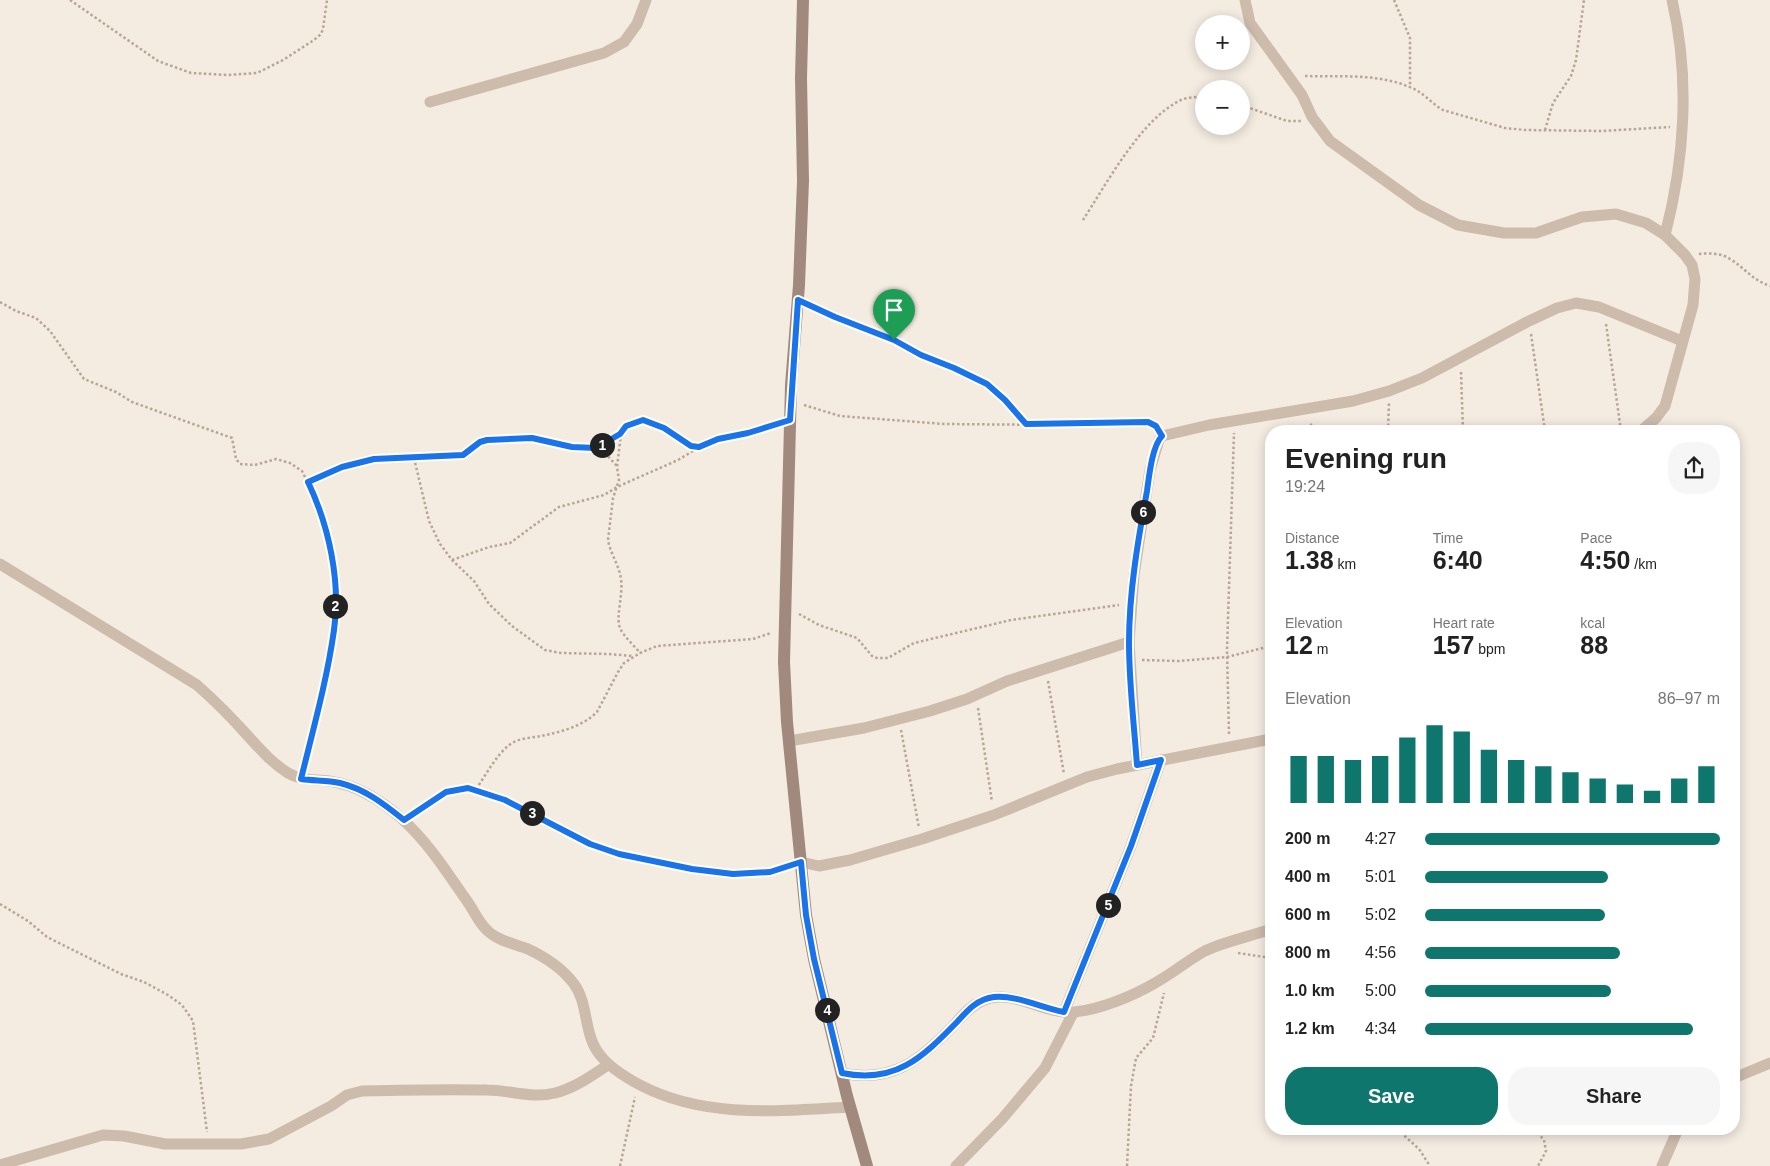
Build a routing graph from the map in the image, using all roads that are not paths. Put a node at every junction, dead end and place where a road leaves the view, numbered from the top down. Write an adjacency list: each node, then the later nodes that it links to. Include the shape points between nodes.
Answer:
1 (646, 0): 5 (street, via 637,24 624,42 604,53)
2 (803, 0): 11 (street, via 803,181 790,401 784,629)
3 (1245, 0): 6 (street, via 1250,23 1330,141 1418,205 1458,225 1504,233 1536,233 1582,217 1616,214 1646,223)
4 (1672, 0): 6 (street, via 1684,91 1675,197)
5 (430, 102)
6 (1665, 235): 7 (street, via 1692,265 1695,279 1693,305)
7 (1682, 341): 8 (street, via 1665,406); 10 (street, via 1604,310 1576,303 1529,321 1422,378 1389,391 1353,402 1234,420 1162,436 1150,470 1136,556)
8 (1648, 425)
9 (0, 564): 19 (street, via 197,685 288,774 354,787 368,793 404,820 421,838 490,933 529,950 567,975 580,996 591,1042)
10 (1129, 642): 11 (street, via 898,720); 14 (street)
11 (789, 740): 15 (street)
12 (1265, 740): 13 (street)
13 (1161, 760): 14 (street); 17 (street)
14 (1137, 765): 15 (street, via 1087,777 994,816 850,860 820,866)
15 (801, 862): 20 (street, via 814,959)
16 (1265, 932): 17 (street, via 1204,951 1154,984 1096,1008)
17 (1069, 1012): 20 (street, via 1004,997 986,999 972,1006 931,1047 904,1068 860,1077); 26 (street, via 1045,1068)
18 (1770, 1063): 21 (street)
19 (608, 1065): 22 (street, via 637,1084 671,1099 720,1109 760,1112); 24 (street, via 576,1085 540,1096 489,1090 362,1091 347,1095 269,1139 241,1144 165,1144 103,1135)
20 (842, 1073): 22 (street)
21 (1740, 1076)
22 (850, 1107): 25 (street)
23 (1675, 1135): 27 (street)
24 (0, 1165)
25 (867, 1166)
26 (956, 1166)
27 (1662, 1166)

